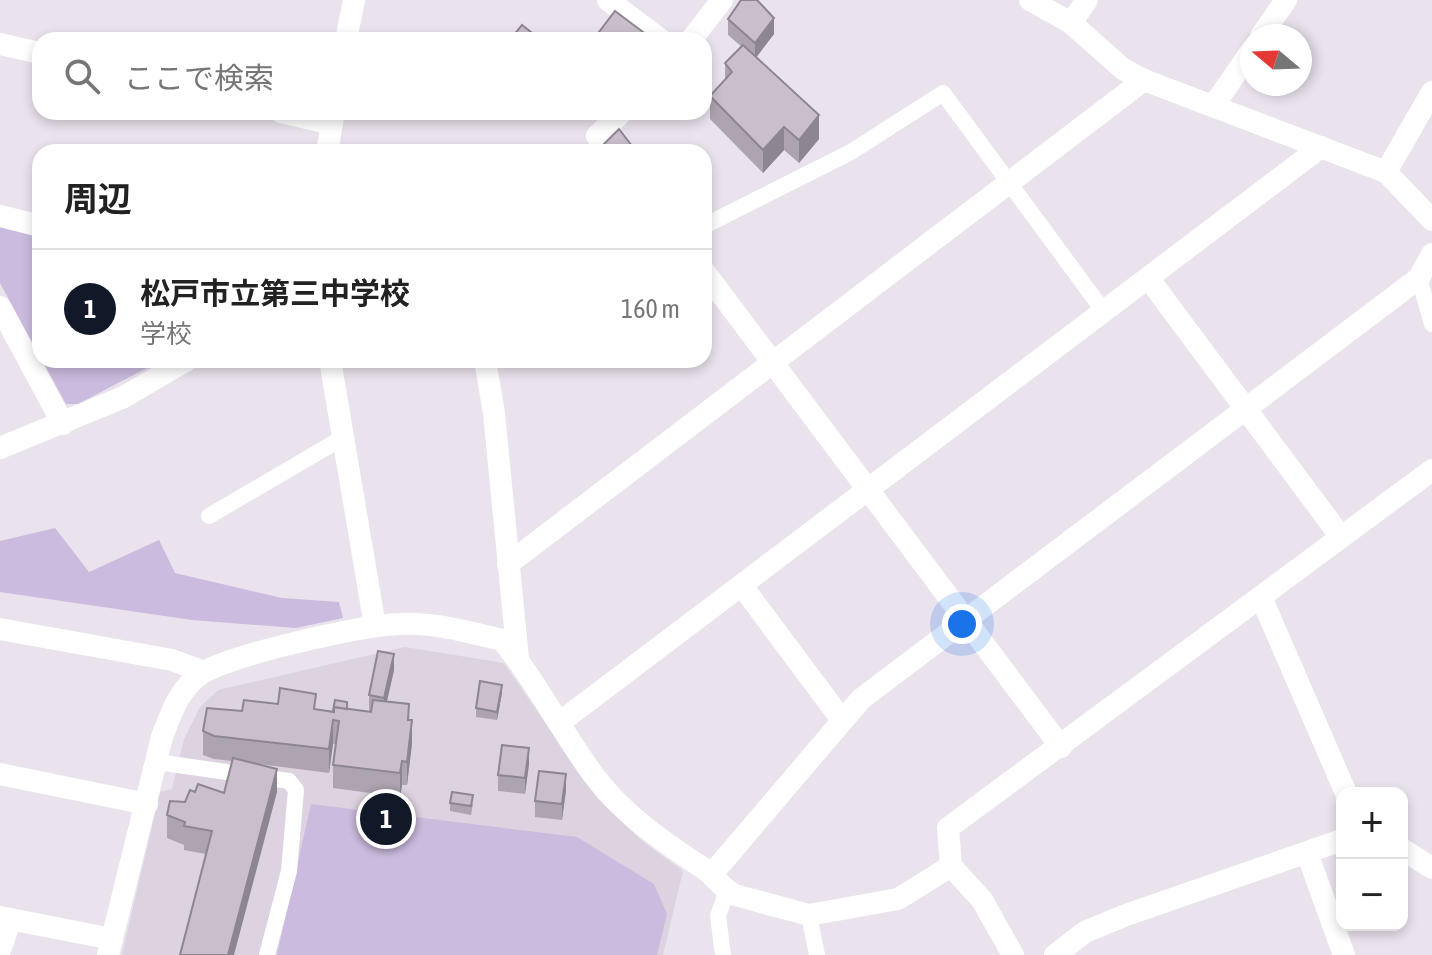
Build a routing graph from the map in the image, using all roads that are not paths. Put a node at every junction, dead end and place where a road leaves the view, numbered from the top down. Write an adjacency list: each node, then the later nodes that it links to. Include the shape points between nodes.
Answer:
1 (354, 0): 9 (street)
2 (608, 0): 10 (street)
3 (722, 0): 11 (street)
4 (1030, 0): 7 (street)
5 (1087, 0): 7 (street)
6 (1286, 0): 8 (street)
7 (1071, 23): 15 (street, via 1123,69)
8 (1269, 24)
9 (348, 32)
10 (650, 32)
11 (697, 32)
12 (0, 44): 13 (street)
13 (32, 51)
14 (1240, 67): 17 (street)
15 (1144, 80): 17 (street); 24 (street)
16 (1432, 92): 23 (street)
17 (1214, 105): 22 (street)
18 (333, 120): 21 (street)
19 (614, 120): 20 (street)
20 (597, 136)
21 (328, 144)
22 (1321, 147): 23 (street); 31 (street)
23 (1386, 172): 26 (street)
24 (1007, 183): 27 (lane, via 943,93 851,152); 34 (lane); 36 (street)
25 (0, 216): 28 (street)
26 (1432, 220)
27 (712, 222)
28 (32, 224)
29 (1432, 254): 30 (street)
30 (1419, 278): 35 (lane); 42 (street)
31 (1149, 279): 34 (street); 42 (street)
32 (712, 282): 36 (street)
33 (0, 307): 37 (street)
34 (1105, 313): 47 (street)
35 (1432, 324)
36 (770, 362): 47 (street); 50 (street)
37 (32, 366)
38 (33, 368): 43 (street)
39 (173, 368): 43 (street)
40 (331, 368): 44 (street)
41 (486, 368): 50 (street)
42 (1245, 406): 49 (street); 53 (street)
43 (63, 424): 45 (street)
44 (344, 437): 48 (lane); 54 (street)
45 (0, 448)
46 (1432, 470): 49 (street)
47 (867, 489): 51 (street); 53 (street)
48 (209, 516)
49 (1341, 537): 52 (street)
50 (508, 564): 56 (street)
51 (742, 586): 58 (street); 59 (street)
52 (1261, 597): 60 (street); 63 (street)
53 (965, 618): 58 (street, via 861,699); 60 (street)
54 (375, 626): 56 (street, via 419,624 473,633 502,640); 57 (street, via 248,656)
55 (0, 629): 57 (street, via 172,660)
56 (518, 659): 59 (street)
57 (204, 672): 61 (street, via 173,706)
58 (842, 720): 70 (street)
59 (559, 723): 70 (street, via 618,803)
60 (1061, 747): 68 (street, via 948,828)
61 (157, 762): 64 (street); 75 (lane, via 289,781 296,790 289,871)
62 (0, 774): 64 (street)
63 (1343, 787)
64 (147, 804): 73 (street)
65 (1336, 842): 66 (street)
66 (1307, 853): 79 (street, via 1126,915 1085,932); 80 (street)
67 (1408, 853): 69 (street)
68 (951, 866): 71 (street, via 898,899); 78 (street, via 982,900)
69 (1432, 868)
70 (720, 883): 71 (street); 76 (lane)
71 (809, 915): 77 (lane)
72 (6, 918): 73 (street); 74 (street)
73 (110, 947)
74 (0, 950)
75 (267, 955)
76 (723, 955)
77 (817, 955)
78 (1013, 955)
79 (1055, 955)
80 (1344, 955)

